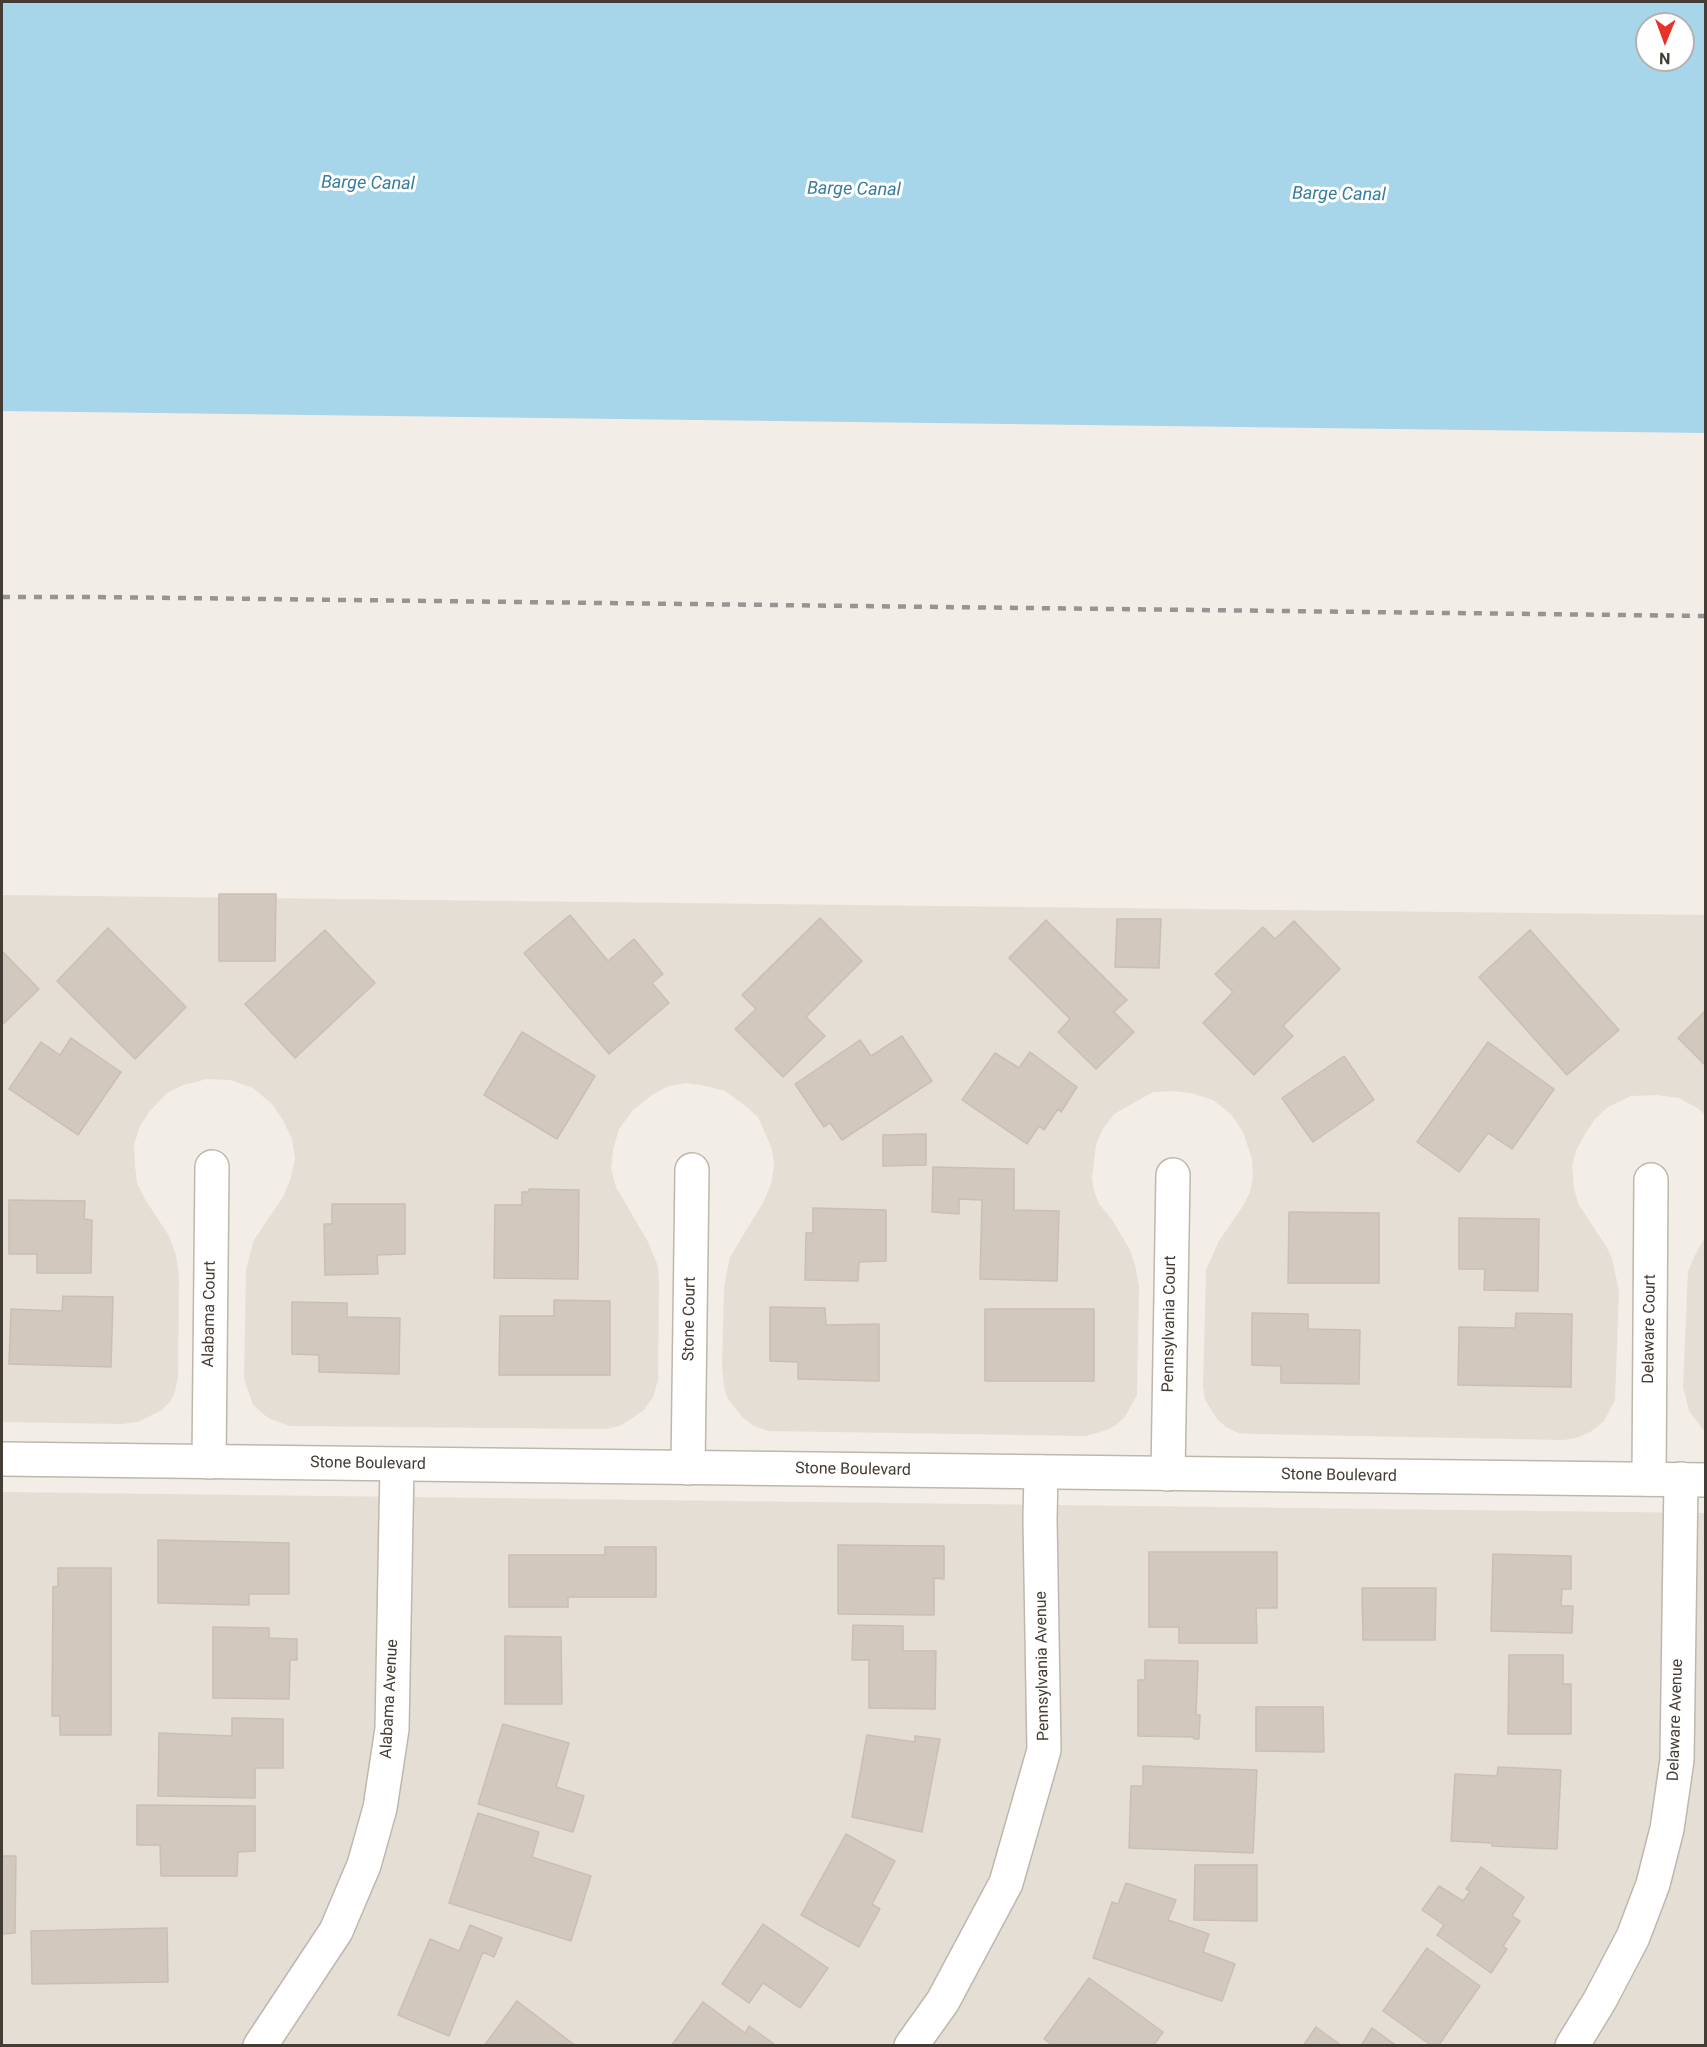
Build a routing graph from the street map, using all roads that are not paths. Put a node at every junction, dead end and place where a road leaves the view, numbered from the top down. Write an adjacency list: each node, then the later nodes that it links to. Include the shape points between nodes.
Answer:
1 (212, 1167): 6 (street, Alabama Court)
2 (692, 1170): 8 (street, Stone Court)
3 (1173, 1175): 10 (street, Pennsylvania Court)
4 (1652, 1180): 11 (street, Delaware Court)
5 (2, 1459): 6 (street, Stone Boulevard)
6 (209, 1462): 7 (street, Stone Boulevard)
7 (397, 1465): 8 (street, Stone Boulevard); 12 (street, Alabama Avenue, via 392,1729 380,1808 364,1865 336,1930)
8 (688, 1468): 9 (street, Stone Boulevard)
9 (1041, 1472): 10 (street, Stone Boulevard); 13 (street, Pennsylvania Avenue, via 1044,1750 1006,1884 943,2001)
10 (1168, 1474): 11 (street, Stone Boulevard)
11 (1679, 1479): 14 (street, Delaware Avenue, via 1677,1760 1668,1830 1634,1937)
12 (260, 2046)
13 (910, 2046)
14 (1572, 2046)

